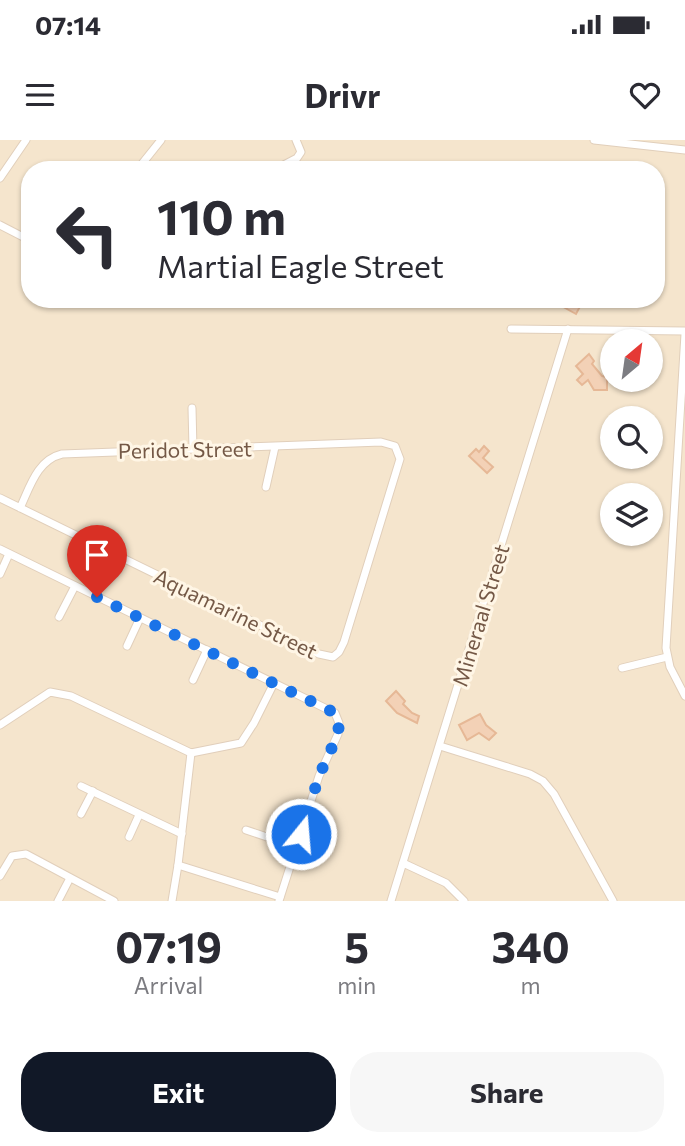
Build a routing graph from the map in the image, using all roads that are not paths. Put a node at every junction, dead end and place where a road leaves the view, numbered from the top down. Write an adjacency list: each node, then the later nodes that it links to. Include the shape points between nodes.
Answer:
1 (26, 140): 8 (street)
2 (161, 140): 6 (street)
3 (296, 140): 7 (street, via 301,152)
4 (594, 140): 5 (street)
5 (685, 150)
6 (144, 161)
7 (291, 161)
8 (0, 178)
9 (0, 225): 10 (street)
10 (21, 236)
11 (511, 328): 12 (street)
12 (568, 329): 13 (street); 35 (street, Mineraal Street)
13 (685, 333): 29 (street)
14 (192, 408): 17 (street)
15 (380, 442): 16 (street, Peridot Street); 20 (street, Aquamarine Street, via 391,443 400,459 344,642 333,657)
16 (275, 447): 17 (street, Peridot Street); 18 (street)
17 (194, 449): 20 (street, Peridot Street, via 56,455 38,472)
18 (266, 487)
19 (0, 498): 20 (street, Aquamarine Street)
20 (20, 508)
21 (0, 550): 22 (street)
22 (9, 554): 23 (street); 24 (street)
23 (0, 573)
24 (75, 586): 25 (street); 26 (street)
25 (59, 617)
26 (140, 618): 27 (street); 28 (street)
27 (127, 646)
28 (207, 650): 31 (street); 32 (street)
29 (667, 657): 30 (street); 33 (street)
30 (622, 667)
31 (193, 680)
32 (274, 683): 36 (street, via 241,743); 44 (street, via 329,709 339,723)
33 (685, 695)
34 (0, 725): 36 (street, via 55,692)
35 (440, 746): 45 (street, Mineraal Street); 55 (street, via 543,781)
36 (191, 753): 42 (street)
37 (80, 786): 38 (street)
38 (93, 791): 39 (street); 40 (street)
39 (81, 814)
40 (139, 815): 42 (street); 43 (street)
41 (246, 830): 44 (street)
42 (182, 834): 46 (street)
43 (129, 837)
44 (297, 847): 49 (street)
45 (403, 863): 53 (street, Mineraal Street); 54 (street, via 438,878)
46 (178, 865): 49 (street); 52 (street)
47 (0, 876): 48 (street, via 12,856 22,853)
48 (70, 878): 50 (street); 51 (street)
49 (280, 899)
50 (58, 901)
51 (114, 901)
52 (172, 901)
53 (391, 901)
54 (464, 901)
55 (613, 901)

